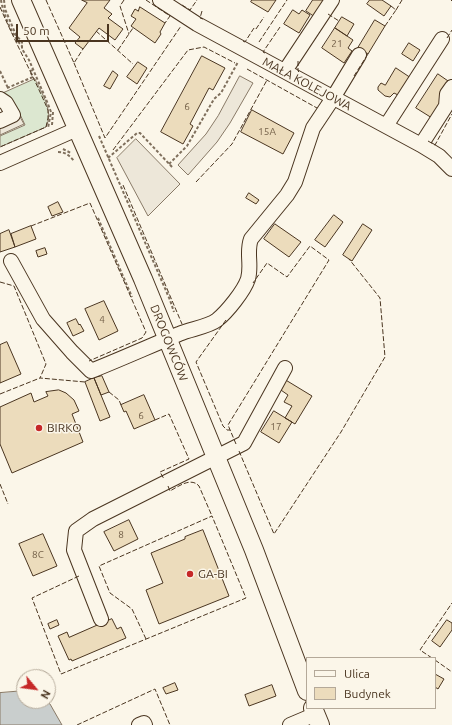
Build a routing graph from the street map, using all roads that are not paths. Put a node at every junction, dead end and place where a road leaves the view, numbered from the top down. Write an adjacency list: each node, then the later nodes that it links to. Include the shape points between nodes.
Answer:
1 (21, 0): 13 (main road, DROGOWCÓW)
2 (160, 0): 4 (street, MAŁA KOLEJOWA)
3 (332, 0): 7 (street)
4 (178, 5): 7 (street, MAŁA KOLEJOWA, via 198,24)
5 (442, 39): 12 (street)
6 (358, 55): 9 (street)
7 (285, 71): 9 (street, MAŁA KOLEJOWA)
8 (452, 87): 14 (street, via 446,106)
9 (333, 98): 12 (street, MAŁA KOLEJOWA); 18 (street, via 313,128 295,182 251,239 248,279 241,292 216,321)
10 (0, 99): 11 (street, via 6,102 13,115)
11 (0, 122)
12 (386, 126): 14 (street, MAŁA KOLEJOWA)
13 (77, 129): 15 (street); 18 (main road, DROGOWCÓW)
14 (420, 145): 16 (street, MAŁA KOLEJOWA)
15 (0, 163)
16 (452, 169)
17 (11, 261): 18 (street, via 43,319 91,371)
18 (167, 339): 20 (main road, DROGOWCÓW)
19 (285, 368): 20 (street, via 244,443)
20 (215, 458): 21 (street, via 93,519 76,531 74,550); 22 (main road, DROGOWCÓW, via 254,550)
21 (101, 618)
22 (306, 688)
23 (316, 716): 26 (street)
24 (139, 725): 25 (street)
25 (145, 725)
26 (290, 725)

